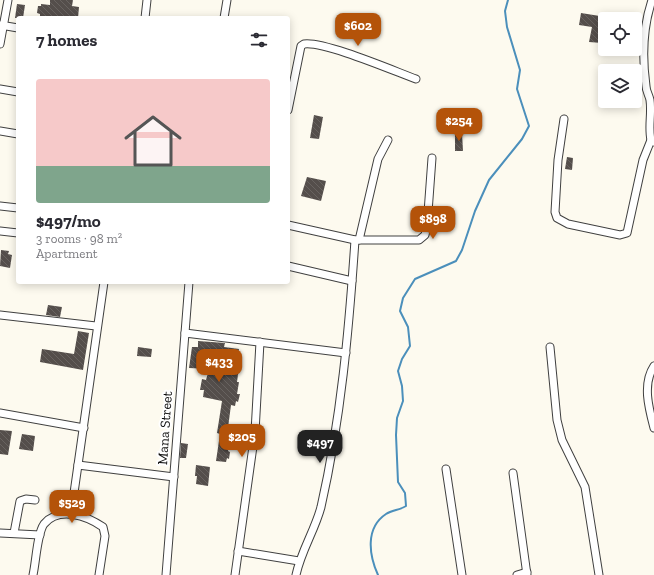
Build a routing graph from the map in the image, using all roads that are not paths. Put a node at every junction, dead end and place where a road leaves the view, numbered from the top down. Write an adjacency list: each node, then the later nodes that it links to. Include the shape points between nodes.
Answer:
1 (8, 0): 7 (street)
2 (147, 0): 5 (street)
3 (226, 0): 6 (street)
4 (652, 0): 18 (street, via 645,21 644,65 646,88 650,99 649,131)
5 (146, 16)
6 (224, 16)
7 (2, 25): 8 (street); 9 (street)
8 (16, 28)
9 (0, 44)
10 (416, 79): 13 (street, via 362,58 304,44 301,46)
11 (0, 89): 12 (street)
12 (16, 92)
13 (290, 100)
14 (564, 119): 18 (street, via 558,160 555,212 557,218 568,224 620,235 627,233 643,160)
15 (0, 131): 16 (street)
16 (16, 134)
17 (388, 140): 25 (street, via 378,159)
18 (652, 142)
19 (432, 158): 25 (street, via 425,235 419,240)
20 (0, 206): 21 (street)
21 (16, 208)
22 (290, 225): 25 (street)
23 (0, 231): 24 (street)
24 (16, 233)
25 (357, 240): 27 (street)
26 (290, 266): 27 (street)
27 (352, 281): 35 (street)
28 (104, 284): 31 (street)
29 (189, 284): 32 (street, Mana Street)
30 (0, 315): 31 (street)
31 (96, 326): 38 (street)
32 (185, 333): 33 (street); 43 (street, Mana Street)
33 (260, 342): 35 (street); 49 (street, via 255,432)
34 (550, 347): 59 (street, via 557,420 562,440 585,487)
35 (346, 353): 50 (street, via 320,509)
36 (654, 366): 39 (street, via 647,386 649,411)
37 (0, 413): 38 (street)
38 (84, 428): 40 (street)
39 (654, 428)
40 (78, 465): 43 (street); 45 (street)
41 (446, 469): 57 (street)
42 (514, 473): 51 (street)
43 (174, 477): 54 (street, Mana Street)
44 (35, 500): 47 (street, via 20,501)
45 (71, 514): 48 (street, via 54,516 44,524); 53 (street, via 92,520 103,527 105,536)
46 (0, 533): 47 (street)
47 (14, 533): 48 (street)
48 (40, 535): 52 (street)
49 (238, 551): 50 (street); 55 (street)
50 (299, 562): 56 (street)
51 (527, 573): 58 (street)
52 (33, 575)
53 (99, 575)
54 (166, 575)
55 (235, 575)
56 (296, 575)
57 (462, 575)
58 (517, 575)
59 (599, 575)

